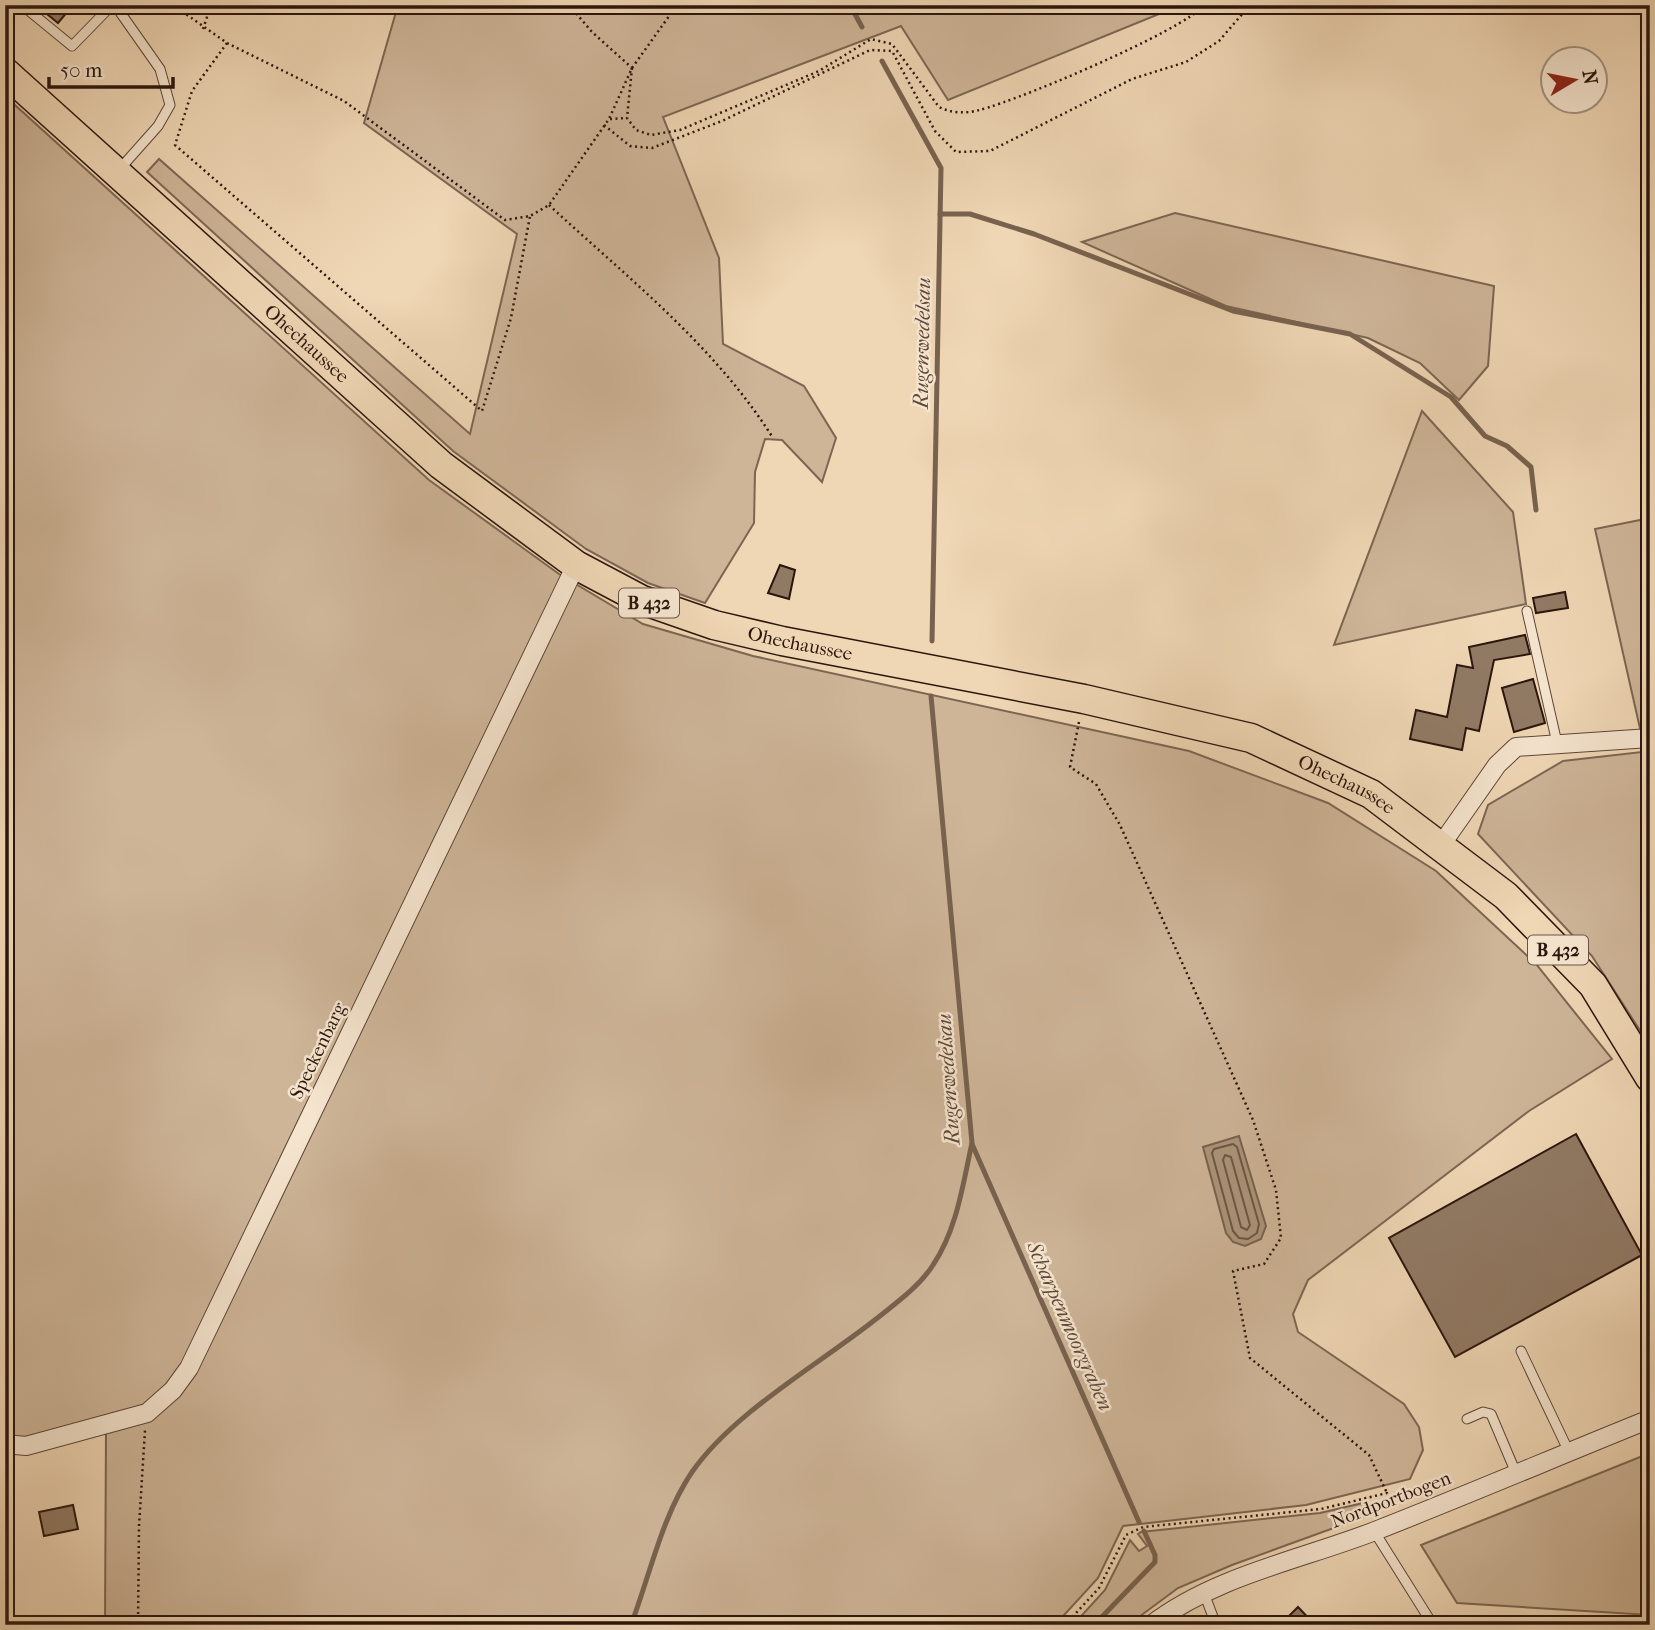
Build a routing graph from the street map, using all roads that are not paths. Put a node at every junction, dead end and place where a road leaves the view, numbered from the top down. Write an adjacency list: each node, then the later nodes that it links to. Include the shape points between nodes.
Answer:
1 (22, 5): 2 (lane, via 72,46)
2 (113, 5): 4 (lane, via 160,69 170,105)
3 (5, 72): 4 (main road, Ohechaussee / B 432)
4 (117, 173): 5 (main road, Ohechaussee / B 432, via 441,465)
5 (576, 565): 9 (main road, Ohechaussee / B 432, via 642,600 714,625 1084,699 1251,738 1371,794); 14 (street, Speckenbarg, via 188,1367 173,1390 147,1413 26,1446)
6 (1527, 611): 8 (lane)
7 (1650, 738): 8 (street)
8 (1557, 743): 9 (street, via 1516,747 1506,755)
9 (1441, 845): 10 (main road, Ohechaussee / B 432, via 1506,896 1593,985)
10 (1650, 1077)
11 (1521, 1351): 15 (lane)
12 (1467, 1419): 16 (lane, via 1483,1412 1491,1414)
13 (1650, 1419): 15 (street, Nordportbogen)
14 (5, 1444)
15 (1569, 1452): 16 (street, Nordportbogen)
16 (1516, 1473): 17 (street, Nordportbogen)
17 (1374, 1531): 18 (street, Nordportbogen); 21 (lane)
18 (1203, 1593): 19 (street, Nordportbogen); 20 (lane)
19 (1150, 1625)
20 (1216, 1625)
21 (1433, 1625)

